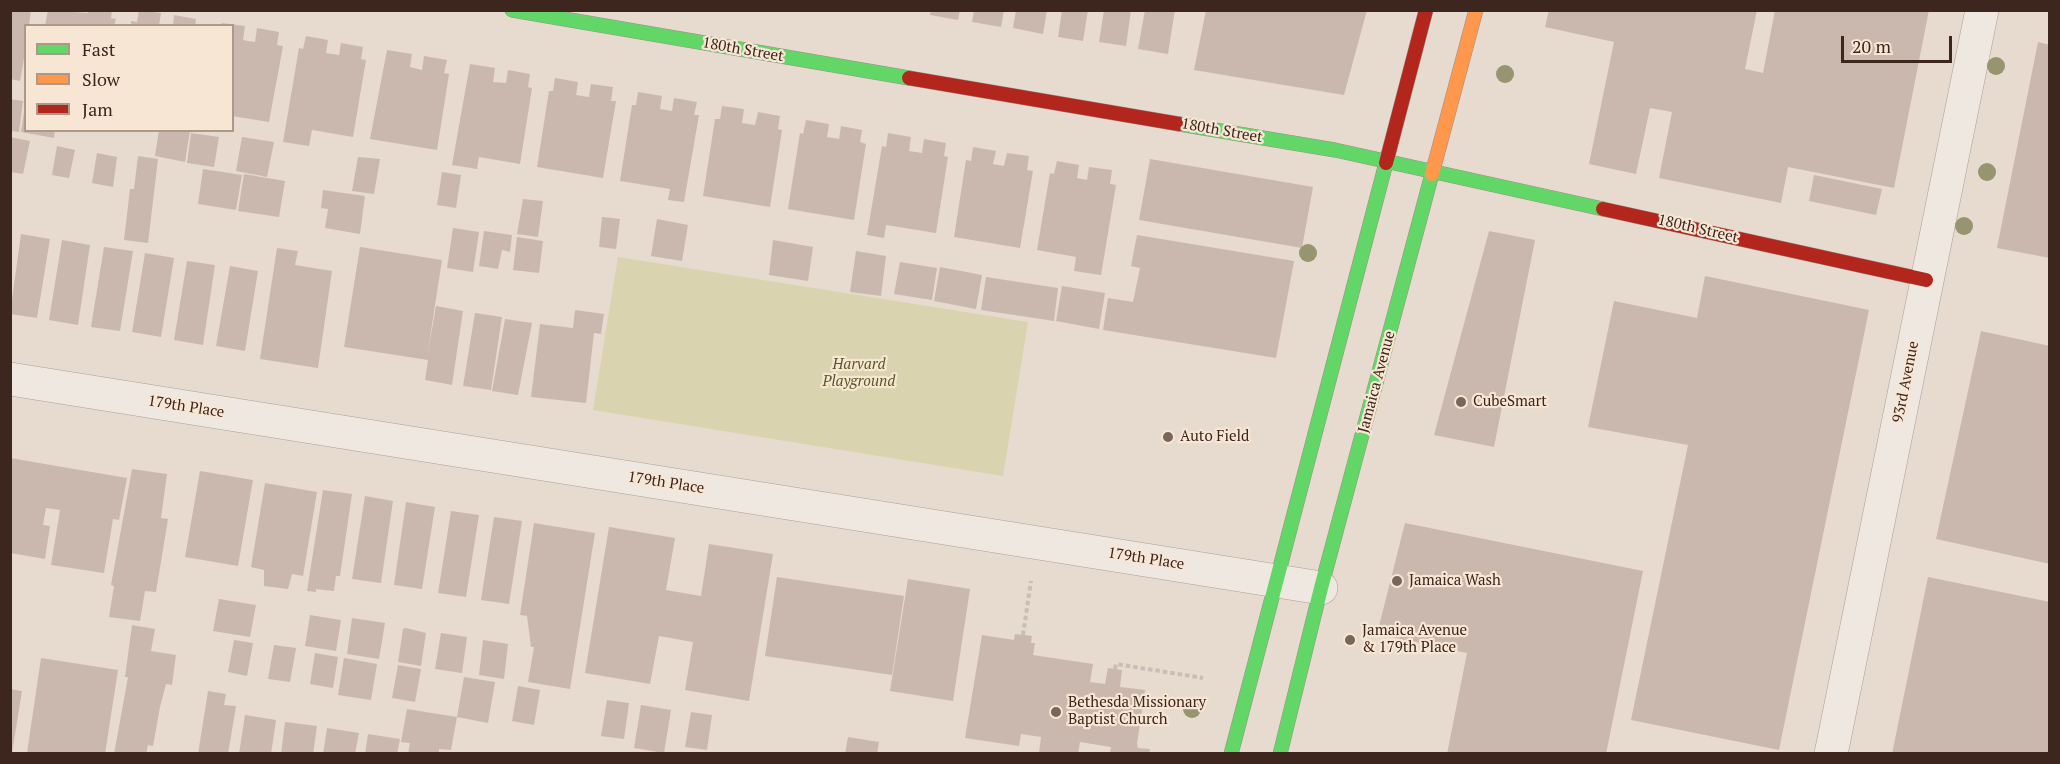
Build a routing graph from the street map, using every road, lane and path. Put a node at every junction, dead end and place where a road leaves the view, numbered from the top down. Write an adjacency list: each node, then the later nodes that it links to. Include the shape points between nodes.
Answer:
1 (512, 10): 5 (main road, 180th Street)
2 (1426, 10): 5 (main road)
3 (1476, 10): 6 (main road, Jamaica Avenue)
4 (1982, 10): 7 (street, 93rd Avenue)
5 (1386, 160): 6 (main road, 180th Street); 9 (main road)
6 (1434, 172): 7 (main road, 180th Street); 11 (main road, Jamaica Avenue)
7 (1926, 280): 17 (street, 93rd Avenue)
8 (10, 380): 9 (street, 179th Place)
9 (1275, 580): 11 (street, 179th Place); 15 (main road)
10 (1031, 581): 12 (path)
11 (1321, 588): 16 (main road, Jamaica Avenue)
12 (1023, 635)
13 (1115, 669): 14 (path, via 1116,664)
14 (1203, 678)
15 (1231, 753)
16 (1280, 753)
17 (1831, 753)

